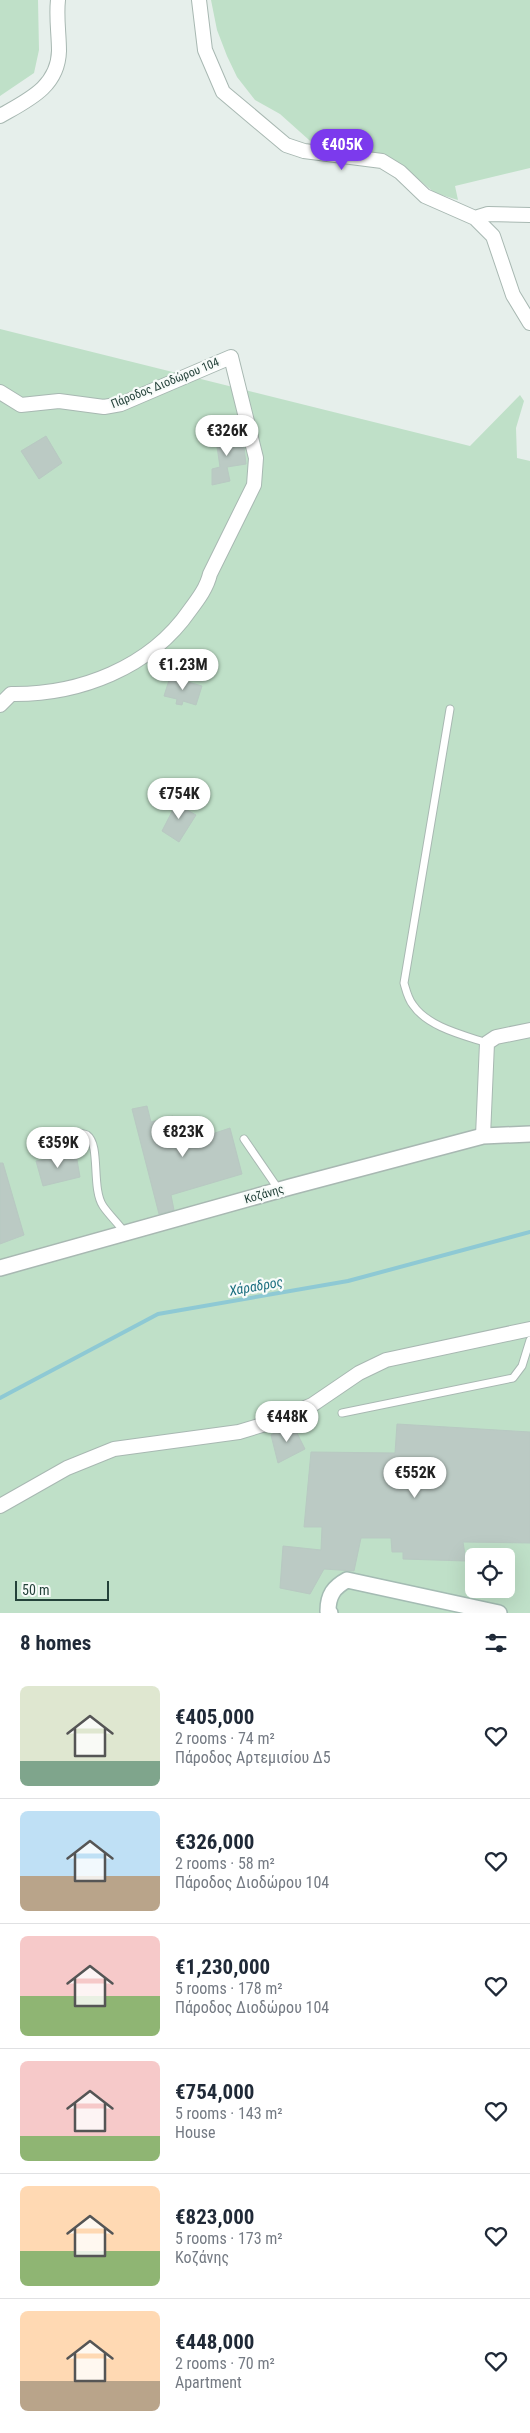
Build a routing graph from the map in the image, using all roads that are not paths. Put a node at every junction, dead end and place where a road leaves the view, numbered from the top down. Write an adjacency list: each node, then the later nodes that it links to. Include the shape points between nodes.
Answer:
1 (58, 0): 3 (street, via 59,52 52,78 32,98)
2 (199, 0): 5 (street, via 205,50 223,92 286,145 304,151 382,161 400,172 425,196)
3 (0, 116)
4 (530, 215): 5 (street, via 488,214)
5 (476, 218): 6 (street, via 493,236 513,294)
6 (530, 323)
7 (0, 392): 8 (street, Πάροδος Διοδώρου 104, via 21,405 59,402 104,407 121,404 231,357 256,458 254,485 208,584 173,633 146,655 108,675 58,691 11,694)
8 (0, 704)
9 (450, 709): 11 (lane, via 404,983 412,1005 426,1017 450,1030)
10 (530, 1030): 11 (street, via 496,1037)
11 (487, 1043): 14 (street)
12 (71, 1133): 17 (lane, via 85,1134 94,1146 95,1185 103,1206)
13 (530, 1134): 14 (street, Κοζάνης)
14 (483, 1136): 16 (street, Κοζάνης)
15 (244, 1139): 16 (lane)
16 (280, 1190): 17 (street, Κοζάνης)
17 (125, 1233): 18 (street, Κοζάνης)
18 (0, 1268)
19 (530, 1329): 22 (street, via 386,1360 312,1405 238,1432 114,1449 67,1468)
20 (530, 1340): 21 (lane, via 522,1366 514,1378)
21 (342, 1413)
22 (0, 1506)
23 (330, 1613): 24 (street, via 328,1601 331,1593 347,1580)
24 (498, 1613)

